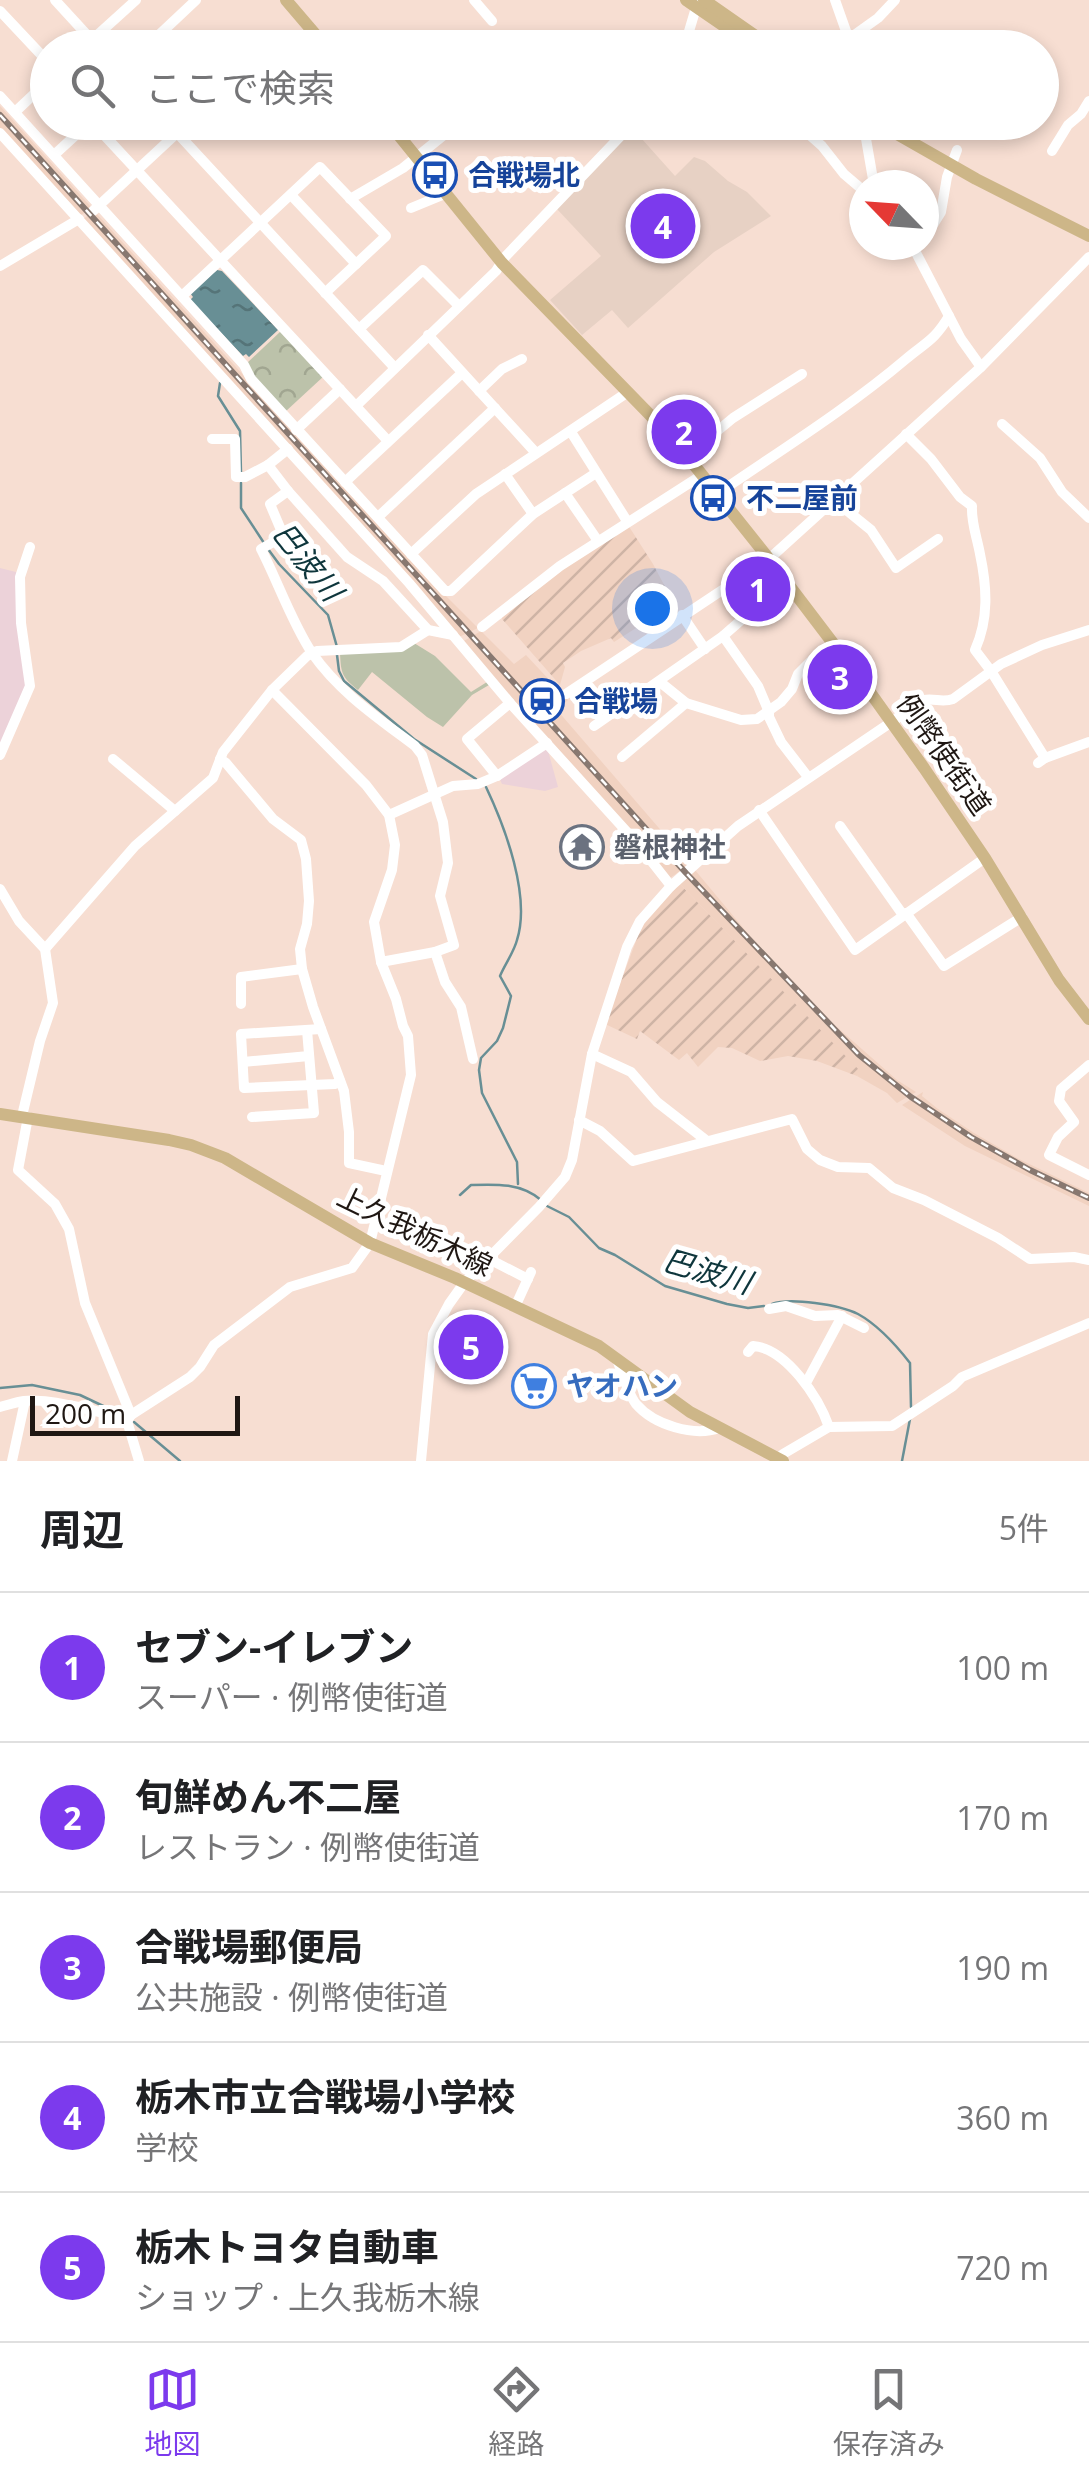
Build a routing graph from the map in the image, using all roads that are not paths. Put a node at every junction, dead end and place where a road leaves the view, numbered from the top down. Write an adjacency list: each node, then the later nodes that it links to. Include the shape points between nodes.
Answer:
1 (55, 0): 11 (street)
2 (136, 0): 12 (street)
3 (196, 0): 13 (street)
4 (286, 0): 14 (main road)
5 (474, 0): 10 (street)
6 (835, 0): 18 (street)
7 (895, 0): 19 (street)
8 (696, 2): 15 (street); 16 (main road); 17 (main road)
9 (0, 11): 20 (street)
10 (492, 22)
11 (79, 30)
12 (106, 30)
13 (164, 30)
14 (312, 30)
15 (689, 30)
16 (733, 30)
17 (743, 30)
18 (846, 30)
19 (865, 30)
20 (30, 43)
21 (0, 96): 24 (street)
22 (30, 98): 24 (street)
23 (1089, 101): 39 (street)
24 (15, 112): 25 (street)
25 (30, 129)
26 (0, 134): 55 (street)
27 (40, 140): 43 (street)
28 (71, 140): 43 (street)
29 (108, 140): 47 (street)
30 (170, 140): 47 (street)
31 (183, 140): 56 (street)
32 (402, 140): 44 (main road, 例幣使街道)
33 (438, 140): 44 (street)
34 (617, 140): 61 (street)
35 (815, 140): 48 (street)
36 (866, 140): 46 (street)
37 (905, 140): 45 (main road)
38 (914, 140): 45 (main road)
39 (1059, 140)
40 (1059, 140): 42 (street)
41 (956, 150): 45 (street)
42 (1052, 151)
43 (54, 155): 52 (street)
44 (415, 158): 49 (main road, 例幣使街道); 51 (street)
45 (950, 165): 54 (street); 57 (main road)
46 (871, 170)
47 (138, 171): 52 (street); 59 (street)
48 (849, 178)
49 (446, 194): 53 (street); 61 (main road, 例幣使街道)
50 (290, 195): 51 (street, via 320,167); 56 (street); 62 (street)
51 (350, 199): 62 (street, via 386,236)
52 (96, 208): 65 (street)
53 (410, 208)
54 (939, 214)
55 (79, 220): 63 (street); 86 (street)
56 (260, 223): 59 (street); 64 (street)
57 (1089, 236)
58 (1089, 257): 72 (street)
59 (220, 260): 65 (street); 75 (street)
60 (922, 260): 67 (street)
61 (502, 262): 66 (street); 77 (main road, 例幣使街道)
62 (356, 264): 64 (street)
63 (0, 266)
64 (325, 293): 68 (street)
65 (182, 296): 81 (street)
66 (459, 306): 68 (street, via 423,270); 69 (street)
67 (949, 316): 72 (street); 96 (street, via 936,337 880,382)
68 (358, 328): 71 (street)
69 (428, 335): 71 (street); 73 (street)
70 (522, 359): 76 (street)
71 (394, 367): 78 (street)
72 (981, 367): 83 (street)
73 (462, 373): 76 (street); 85 (street)
74 (802, 374): 88 (street)
75 (340, 389): 78 (street); 81 (street)
76 (479, 391): 79 (street)
77 (628, 392): 82 (street); 88 (main road, 例幣使街道)
78 (356, 406): 85 (street)
79 (495, 408): 87 (street); 99 (street)
80 (1002, 424): 100 (street)
81 (296, 430): 93 (street)
82 (571, 432): 87 (street); 90 (street)
83 (906, 434): 97 (street); 117 (street, via 972,506 986,612 975,650)
84 (212, 440): 89 (street, via 236,439 236,477)
85 (388, 441): 93 (street)
86 (288, 450): 89 (street); 112 (street)
87 (536, 453): 91 (street)
88 (687, 456): 92 (main road, 例幣使街道)
89 (268, 466): 94 (street)
90 (596, 473): 95 (street); 101 (street)
91 (506, 474): 98 (street); 105 (street)
92 (702, 475): 96 (main road, 例幣使街道); 101 (street)
93 (346, 482): 99 (street)
94 (288, 491): 110 (street); 116 (street, via 270,504 285,540 260,549)
95 (565, 493): 98 (street); 103 (street)
96 (717, 494): 106 (main road, 例幣使街道)
97 (834, 500): 102 (street, via 867,525 896,568); 106 (street)
98 (533, 514): 105 (street, via 449,592)
99 (378, 518): 105 (street)
100 (1089, 518)
101 (627, 521): 103 (street)
102 (938, 539)
103 (598, 541): 109 (street)
104 (30, 547): 128 (street, via 20,577 30,686)
105 (412, 554)
106 (769, 559): 107 (main road, 例幣使街道); 108 (street)
107 (786, 581): 113 (street); 114 (main road, 例幣使街道)
108 (682, 616): 115 (street); 120 (street)
109 (482, 627)
110 (428, 630): 112 (street); 116 (street, via 401,647)
111 (1089, 630): 117 (street)
112 (453, 635): 121 (street)
113 (723, 636): 115 (street); 123 (street)
114 (834, 644): 123 (street, via 798,674); 124 (main road, 例幣使街道)
115 (705, 649): 118 (street)
116 (312, 652): 119 (street); 134 (street, via 346,692 415,746)
117 (991, 671): 124 (street, via 953,699 924,700); 127 (street, via 1042,761)
118 (660, 682): 122 (street); 125 (street)
119 (272, 690): 130 (street); 137 (street)
120 (566, 694)
121 (510, 703): 126 (street); 132 (street, via 467,739)
122 (686, 703): 123 (street, via 741,720); 129 (street)
123 (769, 712): 133 (street, via 781,742)
124 (892, 721): 133 (street); 139 (main road, 例幣使街道)
125 (594, 726)
126 (547, 742): 132 (street); 140 (street)
127 (1089, 742)
128 (0, 755)
129 (622, 757)
130 (220, 759): 136 (street, via 212,778); 147 (street, via 301,840 309,901)
131 (112, 760): 136 (street)
132 (497, 776): 134 (street)
133 (808, 777): 135 (street)
134 (435, 794): 137 (street); 145 (street, via 448,863 440,899 454,944)
135 (759, 810): 140 (street); 142 (street, via 854,950)
136 (175, 812): 144 (street, via 134,846)
137 (389, 816): 146 (street, via 392,870 374,922)
138 (840, 826): 142 (street)
139 (985, 858): 142 (street); 143 (main road, 例幣使街道)
140 (671, 886): 152 (street, via 631,937)
141 (0, 889): 144 (street, via 18,921)
142 (904, 914): 143 (street, via 944,966)
143 (1022, 918): 149 (main road, 例幣使街道)
144 (46, 949): 160 (street, via 52,1010)
145 (435, 952): 146 (street); 154 (street, via 461,1007)
146 (381, 962): 164 (street, via 411,1059)
147 (302, 968): 148 (street, via 241,977); 150 (street)
148 (241, 1004)
149 (1089, 1019)
150 (321, 1029): 151 (street); 157 (street)
151 (306, 1030): 153 (street); 155 (street, via 242,1034)
152 (592, 1054): 162 (street); 163 (street, via 630,1072)
153 (309, 1056): 155 (street); 158 (street)
154 (473, 1058)
155 (242, 1062): 158 (street, via 244,1088)
156 (1089, 1064): 165 (street, via 1061,1089 1059,1101 1074,1122 1049,1155)
157 (340, 1081): 158 (street); 164 (street, via 349,1163)
158 (311, 1084): 161 (street, via 314,1113)
159 (0, 1114): 160 (main road, 上久我栃木線)
160 (25, 1117): 166 (main road, 上久我栃木線, via 208,1150); 180 (street, via 18,1170 55,1204 69,1229 85,1303)
161 (252, 1118)
162 (579, 1120): 163 (street, via 633,1162); 167 (street, via 566,1177)
163 (707, 1141): 168 (street, via 792,1119 820,1160 870,1168 893,1188 1030,1258)
164 (386, 1171): 166 (street)
165 (1089, 1175)
166 (370, 1243): 169 (main road, 上久我栃木線); 180 (street, via 352,1268 290,1287 214,1344 190,1376)
167 (488, 1259): 169 (street); 170 (street, via 530,1276)
168 (1089, 1260)
169 (464, 1283): 170 (main road, 上久我栃木線); 186 (street, via 431,1344)
170 (515, 1307): 176 (main road, 上久我栃木線)
171 (769, 1309): 172 (street)
172 (842, 1316): 174 (street); 177 (street)
173 (1089, 1323): 181 (street, via 962,1376 892,1426)
174 (864, 1328)
175 (748, 1352): 177 (street, via 757,1345 768,1350)
176 (616, 1358): 182 (main road, 上久我栃木線); 182 (street, via 643,1410 668,1425)
177 (806, 1383): 181 (street)
178 (25, 1401): 179 (street); 180 (street); 184 (street)
179 (0, 1407)
180 (129, 1418): 185 (street)
181 (829, 1426): 183 (street)
182 (719, 1428): 183 (main road, 上久我栃木線)
183 (779, 1460)
184 (12, 1461)
185 (139, 1461)
186 (421, 1461)

